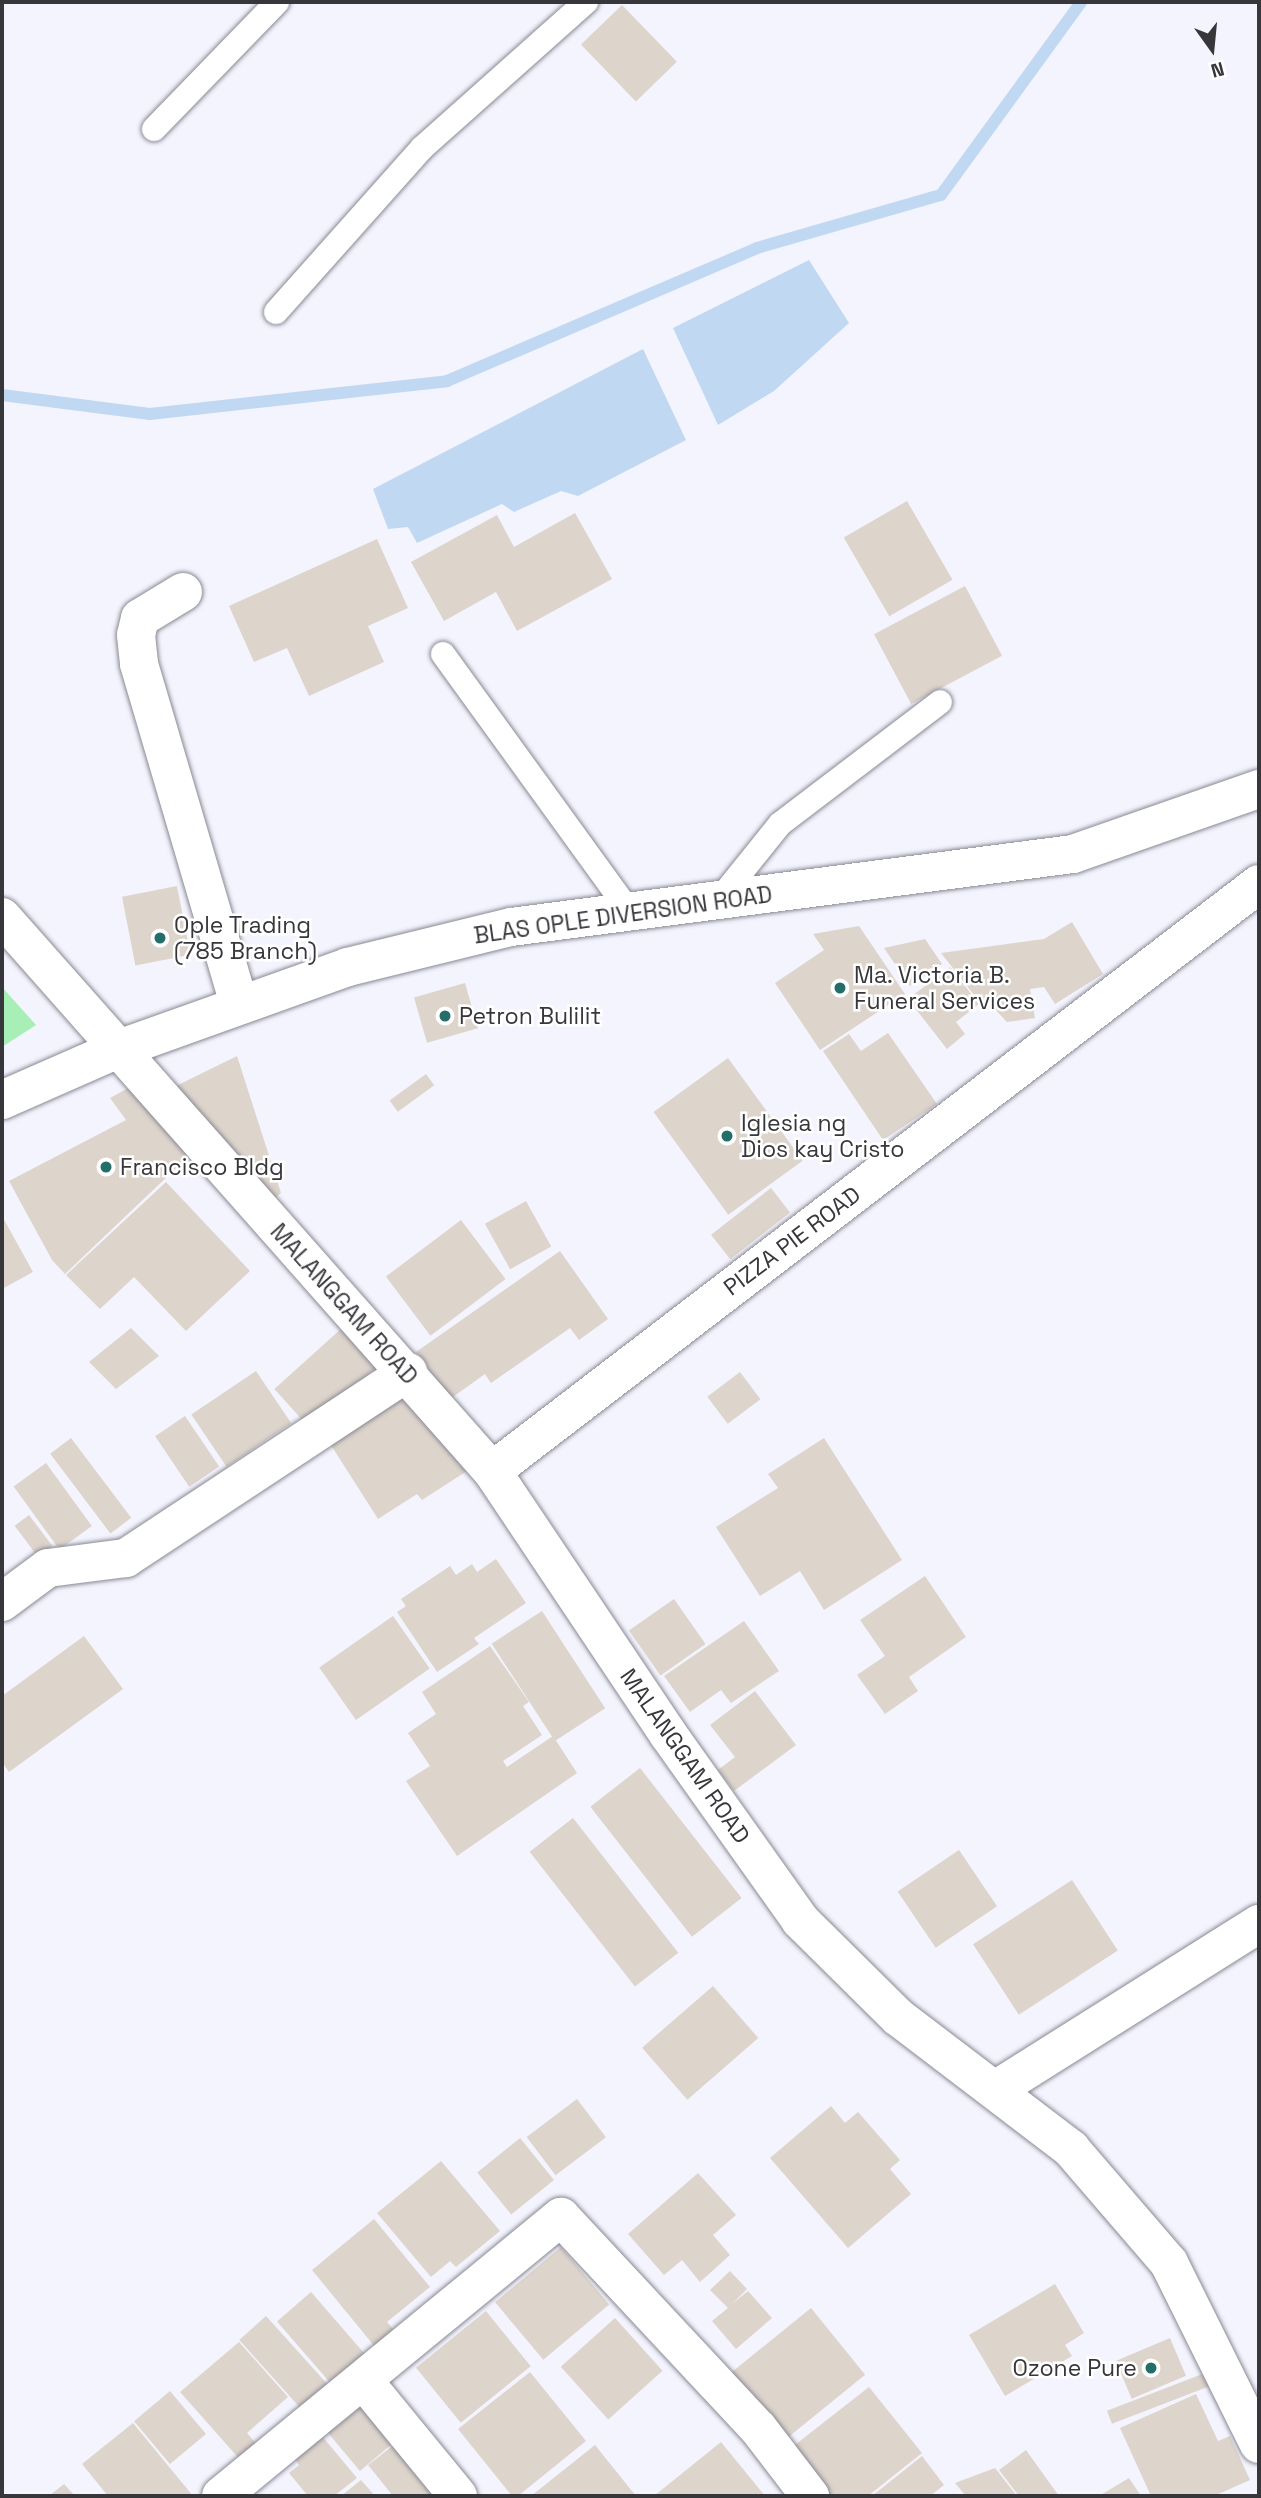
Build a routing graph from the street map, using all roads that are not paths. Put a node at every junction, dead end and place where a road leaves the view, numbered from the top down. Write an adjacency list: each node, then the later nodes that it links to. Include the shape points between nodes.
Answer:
1 (277, 2): 3 (lane)
2 (586, 2): 4 (lane, via 422,148)
3 (154, 129)
4 (276, 313)
5 (183, 592): 13 (street, via 140,618 136,635 139,664)
6 (443, 654): 11 (lane)
7 (940, 702): 10 (lane, via 780,824)
8 (1259, 789): 10 (street, BLAS OPLE DIVERSION ROAD, via 1073,854)
9 (1259, 884): 17 (street, PIZZA PIE ROAD)
10 (719, 900): 11 (street, BLAS OPLE DIVERSION ROAD)
11 (629, 911): 13 (street, BLAS OPLE DIVERSION ROAD, via 511,927 348,967)
12 (2, 917): 14 (street, MALANGGAM ROAD)
13 (239, 1004): 14 (street, BLAS OPLE DIVERSION ROAD)
14 (116, 1049): 15 (street, BLAS OPLE DIVERSION ROAD); 16 (street, MALANGGAM ROAD)
15 (2, 1100)
16 (408, 1372): 17 (street, MALANGGAM ROAD); 18 (street, via 126,1558 48,1569)
17 (492, 1471): 20 (street, MALANGGAM ROAD, via 668,1734 800,1920 898,2017)
18 (2, 1602)
19 (1259, 1924): 20 (street)
20 (995, 2090): 22 (street, MALANGGAM ROAD, via 1071,2149 1169,2263)
21 (363, 2380): 23 (street); 24 (street); 25 (street, via 561,2217 758,2428)
22 (1259, 2444)
23 (222, 2496)
24 (458, 2496)
25 (810, 2496)

